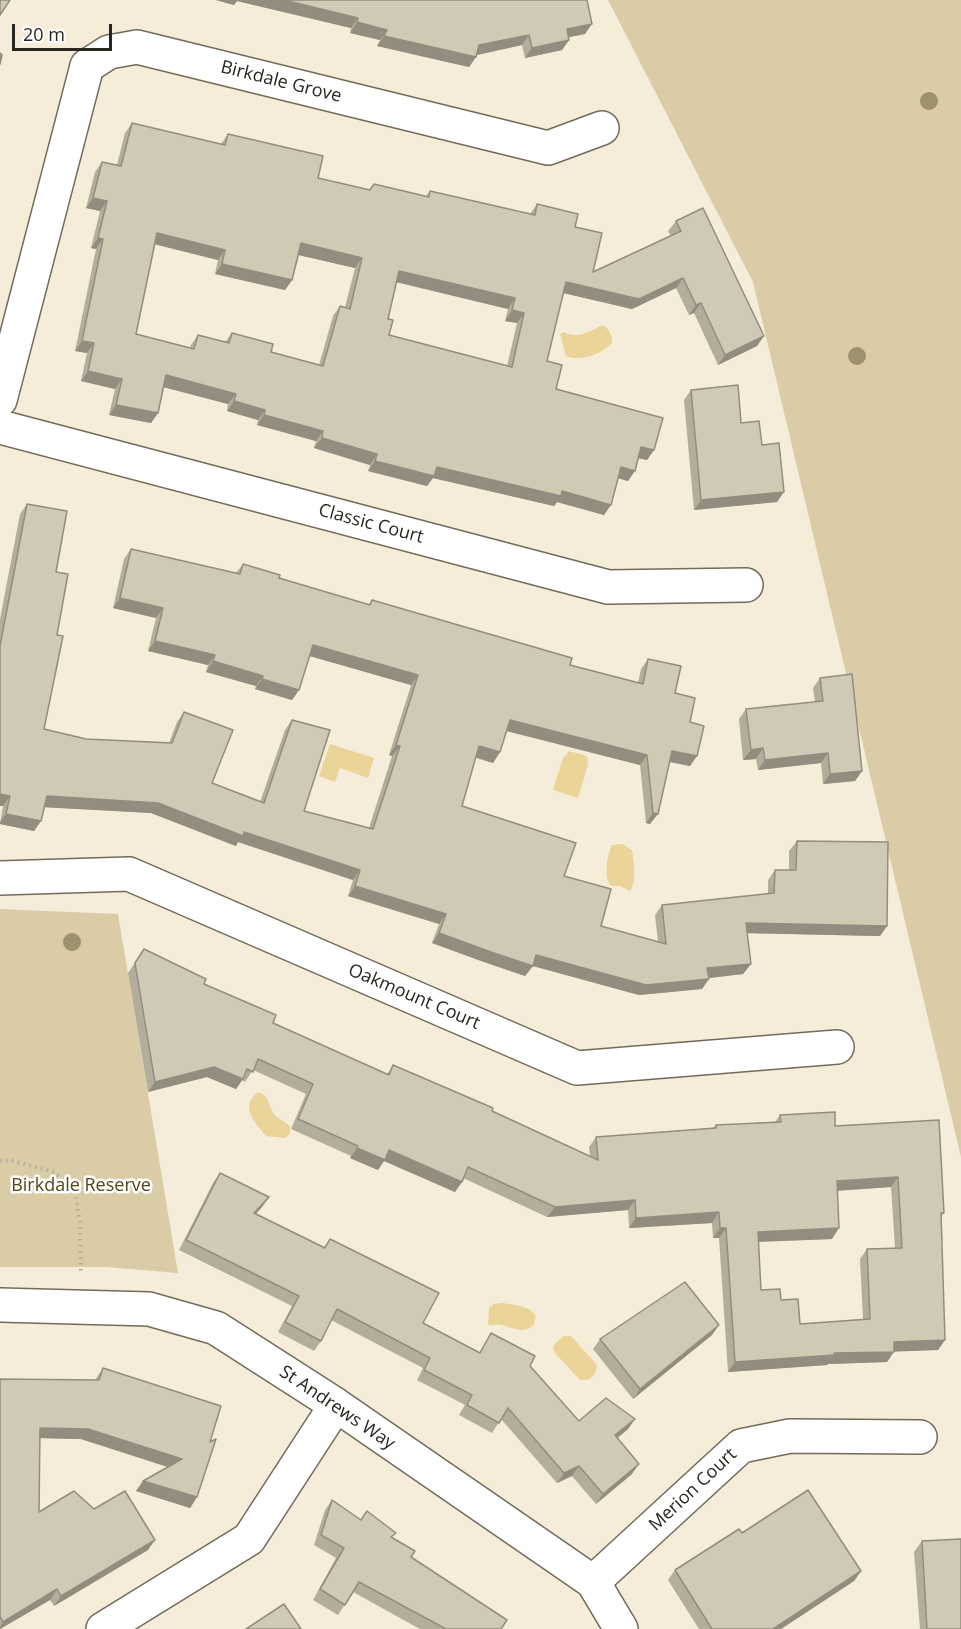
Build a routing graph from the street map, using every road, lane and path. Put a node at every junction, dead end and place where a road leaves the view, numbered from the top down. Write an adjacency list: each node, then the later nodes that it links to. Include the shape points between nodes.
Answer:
1 (602, 128): 2 (street, Birkdale Grove, via 548,148 137,47 109,52 87,66)
2 (0, 400)
3 (0, 427): 4 (street, Classic Court, via 608,587)
4 (746, 585)
5 (0, 878): 6 (street, Oakmount Court, via 129,874 577,1068)
6 (837, 1047)
7 (0, 1161): 8 (path, via 54,1172 75,1192)
8 (81, 1279)
9 (0, 1305): 10 (street, St Andrews Way, via 149,1309 216,1328)
10 (336, 1405): 12 (street, St Andrews Way); 13 (street, via 249,1539)
11 (920, 1437): 12 (street, Merion Court, via 790,1436 741,1446)
12 (593, 1582): 14 (street, St Andrews Way)
13 (103, 1629)
14 (621, 1629)

